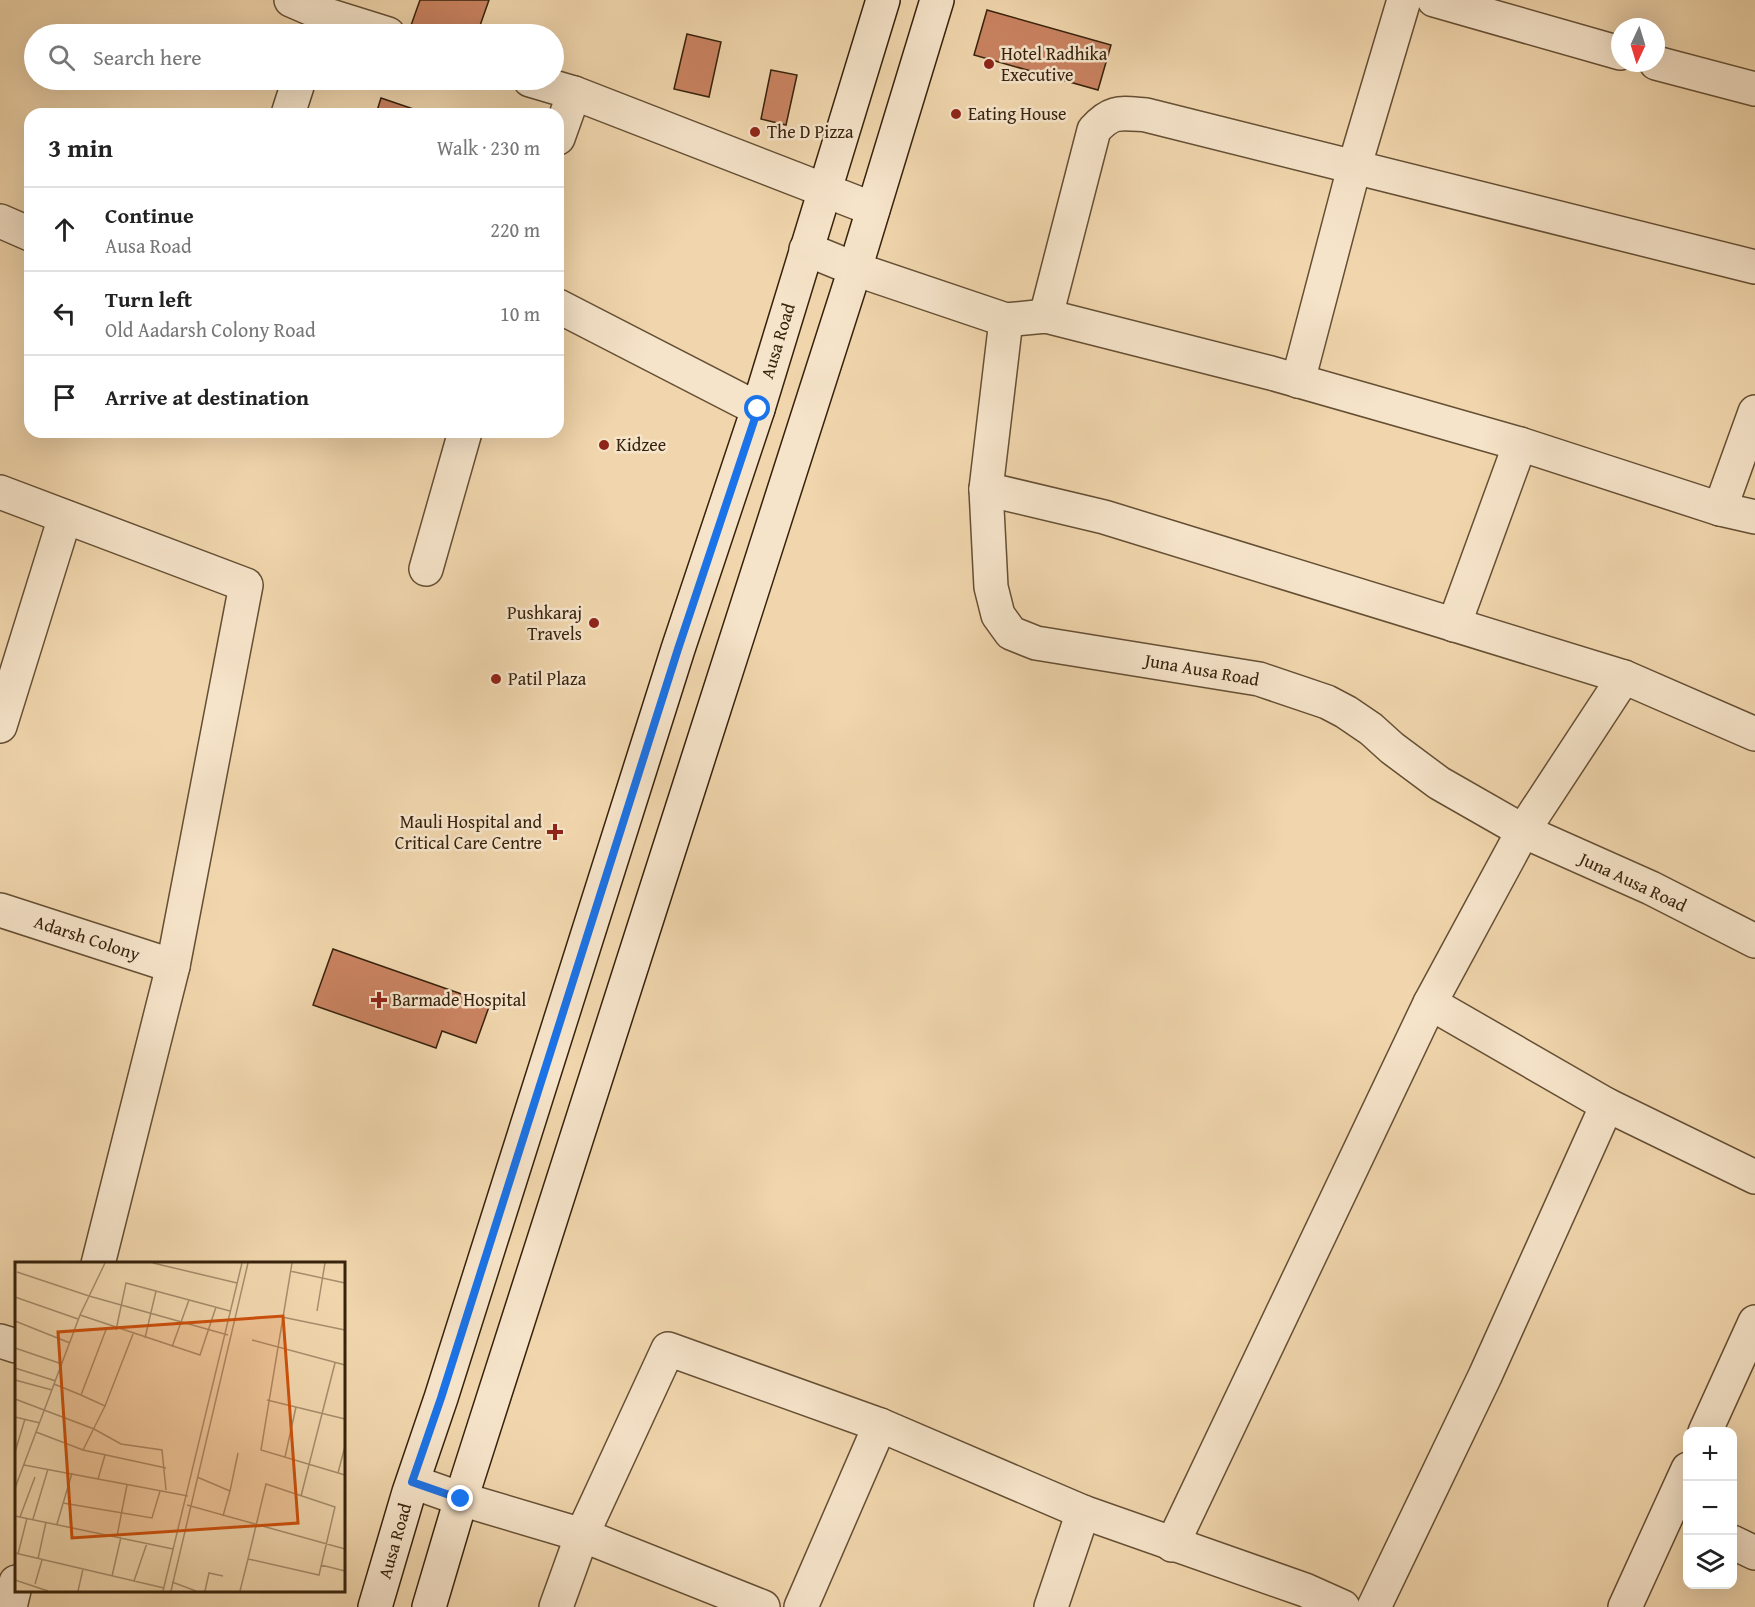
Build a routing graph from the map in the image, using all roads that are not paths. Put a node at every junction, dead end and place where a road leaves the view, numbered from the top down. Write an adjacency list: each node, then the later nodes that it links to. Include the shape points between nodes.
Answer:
1 (291, 0): 6 (street)
2 (883, 0): 17 (street, Ausa Road)
3 (937, 0): 18 (street)
4 (1404, 0): 16 (street)
5 (1434, 0): 8 (street)
6 (320, 16): 7 (street)
7 (350, 24)
8 (1611, 50)
9 (1665, 65): 10 (street)
10 (1755, 89)
11 (296, 90): 14 (street)
12 (564, 90): 13 (street)
13 (574, 93): 15 (street); 17 (street)
14 (290, 108)
15 (564, 121)
16 (1354, 168): 22 (street); 25 (street, via 1146,115 1106,116 1094,130); 27 (street)
17 (825, 189): 18 (street); 21 (street, Ausa Road)
18 (873, 209): 23 (street)
19 (0, 221): 20 (street)
20 (24, 231)
21 (806, 249): 23 (street); 28 (street, Ausa Road)
22 (1755, 267)
23 (855, 269): 26 (street); 58 (street)
24 (564, 309): 28 (street)
25 (1046, 316): 26 (street); 27 (street)
26 (1006, 320): 32 (street, Juna Ausa Road)
27 (1298, 381): 31 (street)
28 (758, 409): 57 (street, Ausa Road)
29 (1755, 412): 34 (street)
30 (463, 438): 37 (street)
31 (1520, 444): 34 (street); 38 (street)
32 (986, 489): 38 (street, via 1104,517); 42 (street, Juna Ausa Road, via 992,587 998,615 1011,633 1036,643 1259,679 1327,702 1371,729 1439,783)
33 (0, 492): 35 (street)
34 (1720, 509): 36 (street)
35 (65, 517): 40 (street); 45 (street, via 246,585)
36 (1755, 517)
37 (426, 569)
38 (1454, 625): 39 (street)
39 (1624, 677): 41 (street); 42 (street)
40 (0, 726)
41 (1755, 734)
42 (1523, 831): 44 (street, Juna Ausa Road, via 1651,888); 46 (street)
43 (0, 910): 45 (street, Adarsh Colony)
44 (1755, 941)
45 (173, 966): 49 (street)
46 (1430, 1003): 47 (street); 63 (street)
47 (1607, 1105): 48 (street); 73 (street, via 1485,1376)
48 (1755, 1177)
49 (98, 1262)
50 (1755, 1322): 53 (street)
51 (0, 1341): 52 (street)
52 (15, 1346)
53 (1748, 1355): 55 (street)
54 (880, 1425): 59 (street); 61 (street, via 668,1349); 70 (street)
55 (1707, 1427)
56 (1685, 1481): 60 (street)
57 (412, 1482): 58 (street); 66 (street, Ausa Road)
58 (461, 1499): 61 (street); 67 (street)
59 (1083, 1512): 63 (street); 71 (street)
60 (1678, 1516): 74 (street)
61 (582, 1535): 68 (street); 69 (street)
62 (1737, 1544): 64 (street)
63 (1172, 1545): 65 (street)
64 (1755, 1553)
65 (1303, 1598): 72 (street)
66 (375, 1607)
67 (429, 1607)
68 (556, 1607)
69 (763, 1607)
70 (801, 1607)
71 (1051, 1607)
72 (1343, 1607)
73 (1374, 1607)
74 (1625, 1607)

